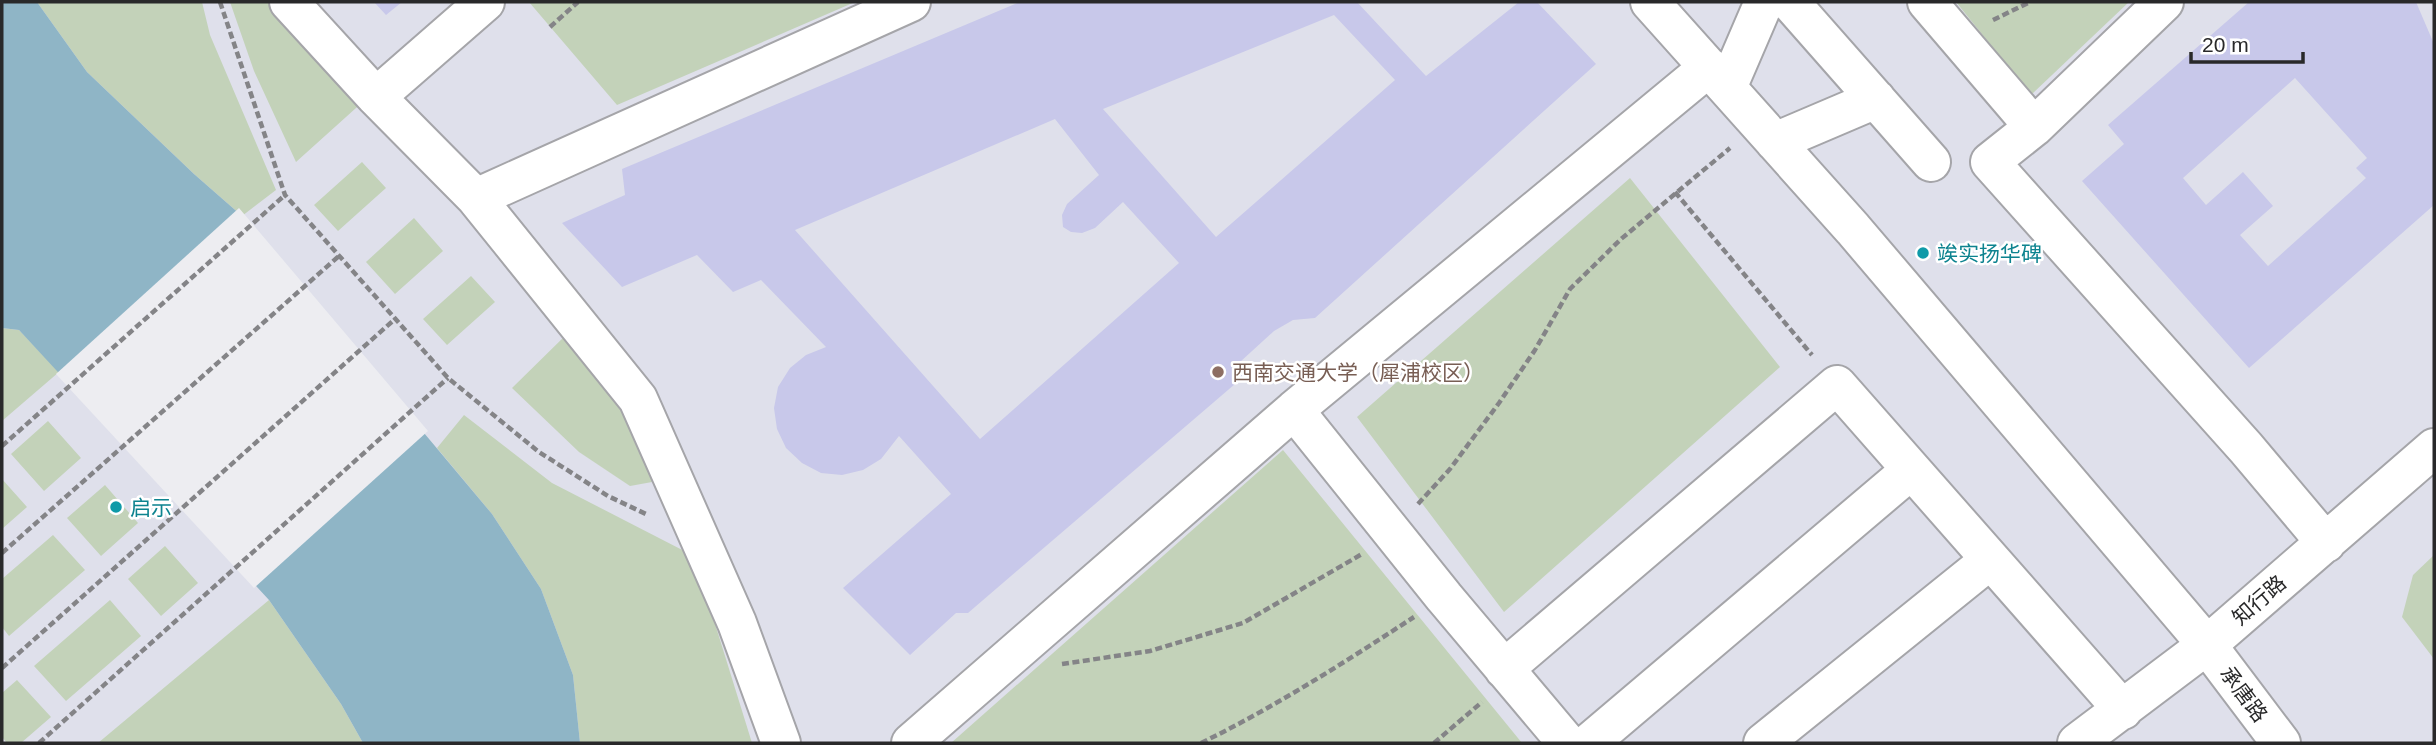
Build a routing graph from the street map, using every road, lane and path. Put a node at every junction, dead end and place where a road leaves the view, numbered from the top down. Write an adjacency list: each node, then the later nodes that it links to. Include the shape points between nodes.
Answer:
1 (220, 2): 19 (path)
2 (289, 2): 13 (street)
3 (485, 2): 13 (street)
4 (579, 2): 11 (path)
5 (911, 2): 20 (street)
6 (1650, 2): 12 (street, 承唐路)
7 (1764, 2): 12 (street)
8 (1790, 2): 14 (street)
9 (1927, 2): 15 (street)
10 (2164, 2): 15 (street)
11 (550, 27)
12 (1718, 78): 16 (street, 承唐路); 25 (street)
13 (376, 97): 20 (street)
14 (1876, 99): 16 (street); 17 (street)
15 (2034, 127): 31 (street, via 1990,162)
16 (1767, 133): 18 (path); 35 (street, 承唐路)
17 (1931, 162)
18 (1675, 192): 24 (path); 29 (path, via 1570,289 1535,350 1450,469 1422,501)
19 (285, 195): 21 (path); 26 (path)
20 (476, 198): 30 (street, via 638,399)
21 (339, 256): 22 (path); 32 (path)
22 (395, 319): 23 (path); 37 (path)
23 (448, 378): 30 (path, via 539,452 608,496); 40 (path)
24 (1838, 385): 28 (street); 38 (street)
25 (1294, 410): 29 (street); 36 (street)
26 (2, 446)
27 (2434, 448): 31 (street, 知行路)
28 (1911, 470): 33 (street); 46 (street)
29 (1388, 528): 34 (street); 36 (path, via 1357,558 1243,623 1150,651 1060,664)
30 (700, 541): 41 (street, via 737,623)
31 (2326, 543): 35 (street, 知行路)
32 (2, 553)
33 (1990, 560): 39 (street); 47 (street)
34 (1444, 597): 38 (street); 43 (path, via 1360,652)
35 (2207, 645): 39 (street, 知行路); 49 (street, 承唐路)
36 (1009, 659): 42 (street)
37 (2, 668)
38 (1504, 669): 44 (path, via 1481,703); 45 (street)
39 (2123, 709): 48 (street, 知行路)
40 (39, 743)
41 (781, 743)
42 (911, 743)
43 (1201, 743)
44 (1434, 743)
45 (1567, 743)
46 (1589, 743)
47 (1762, 743)
48 (2077, 743)
49 (2281, 743)

